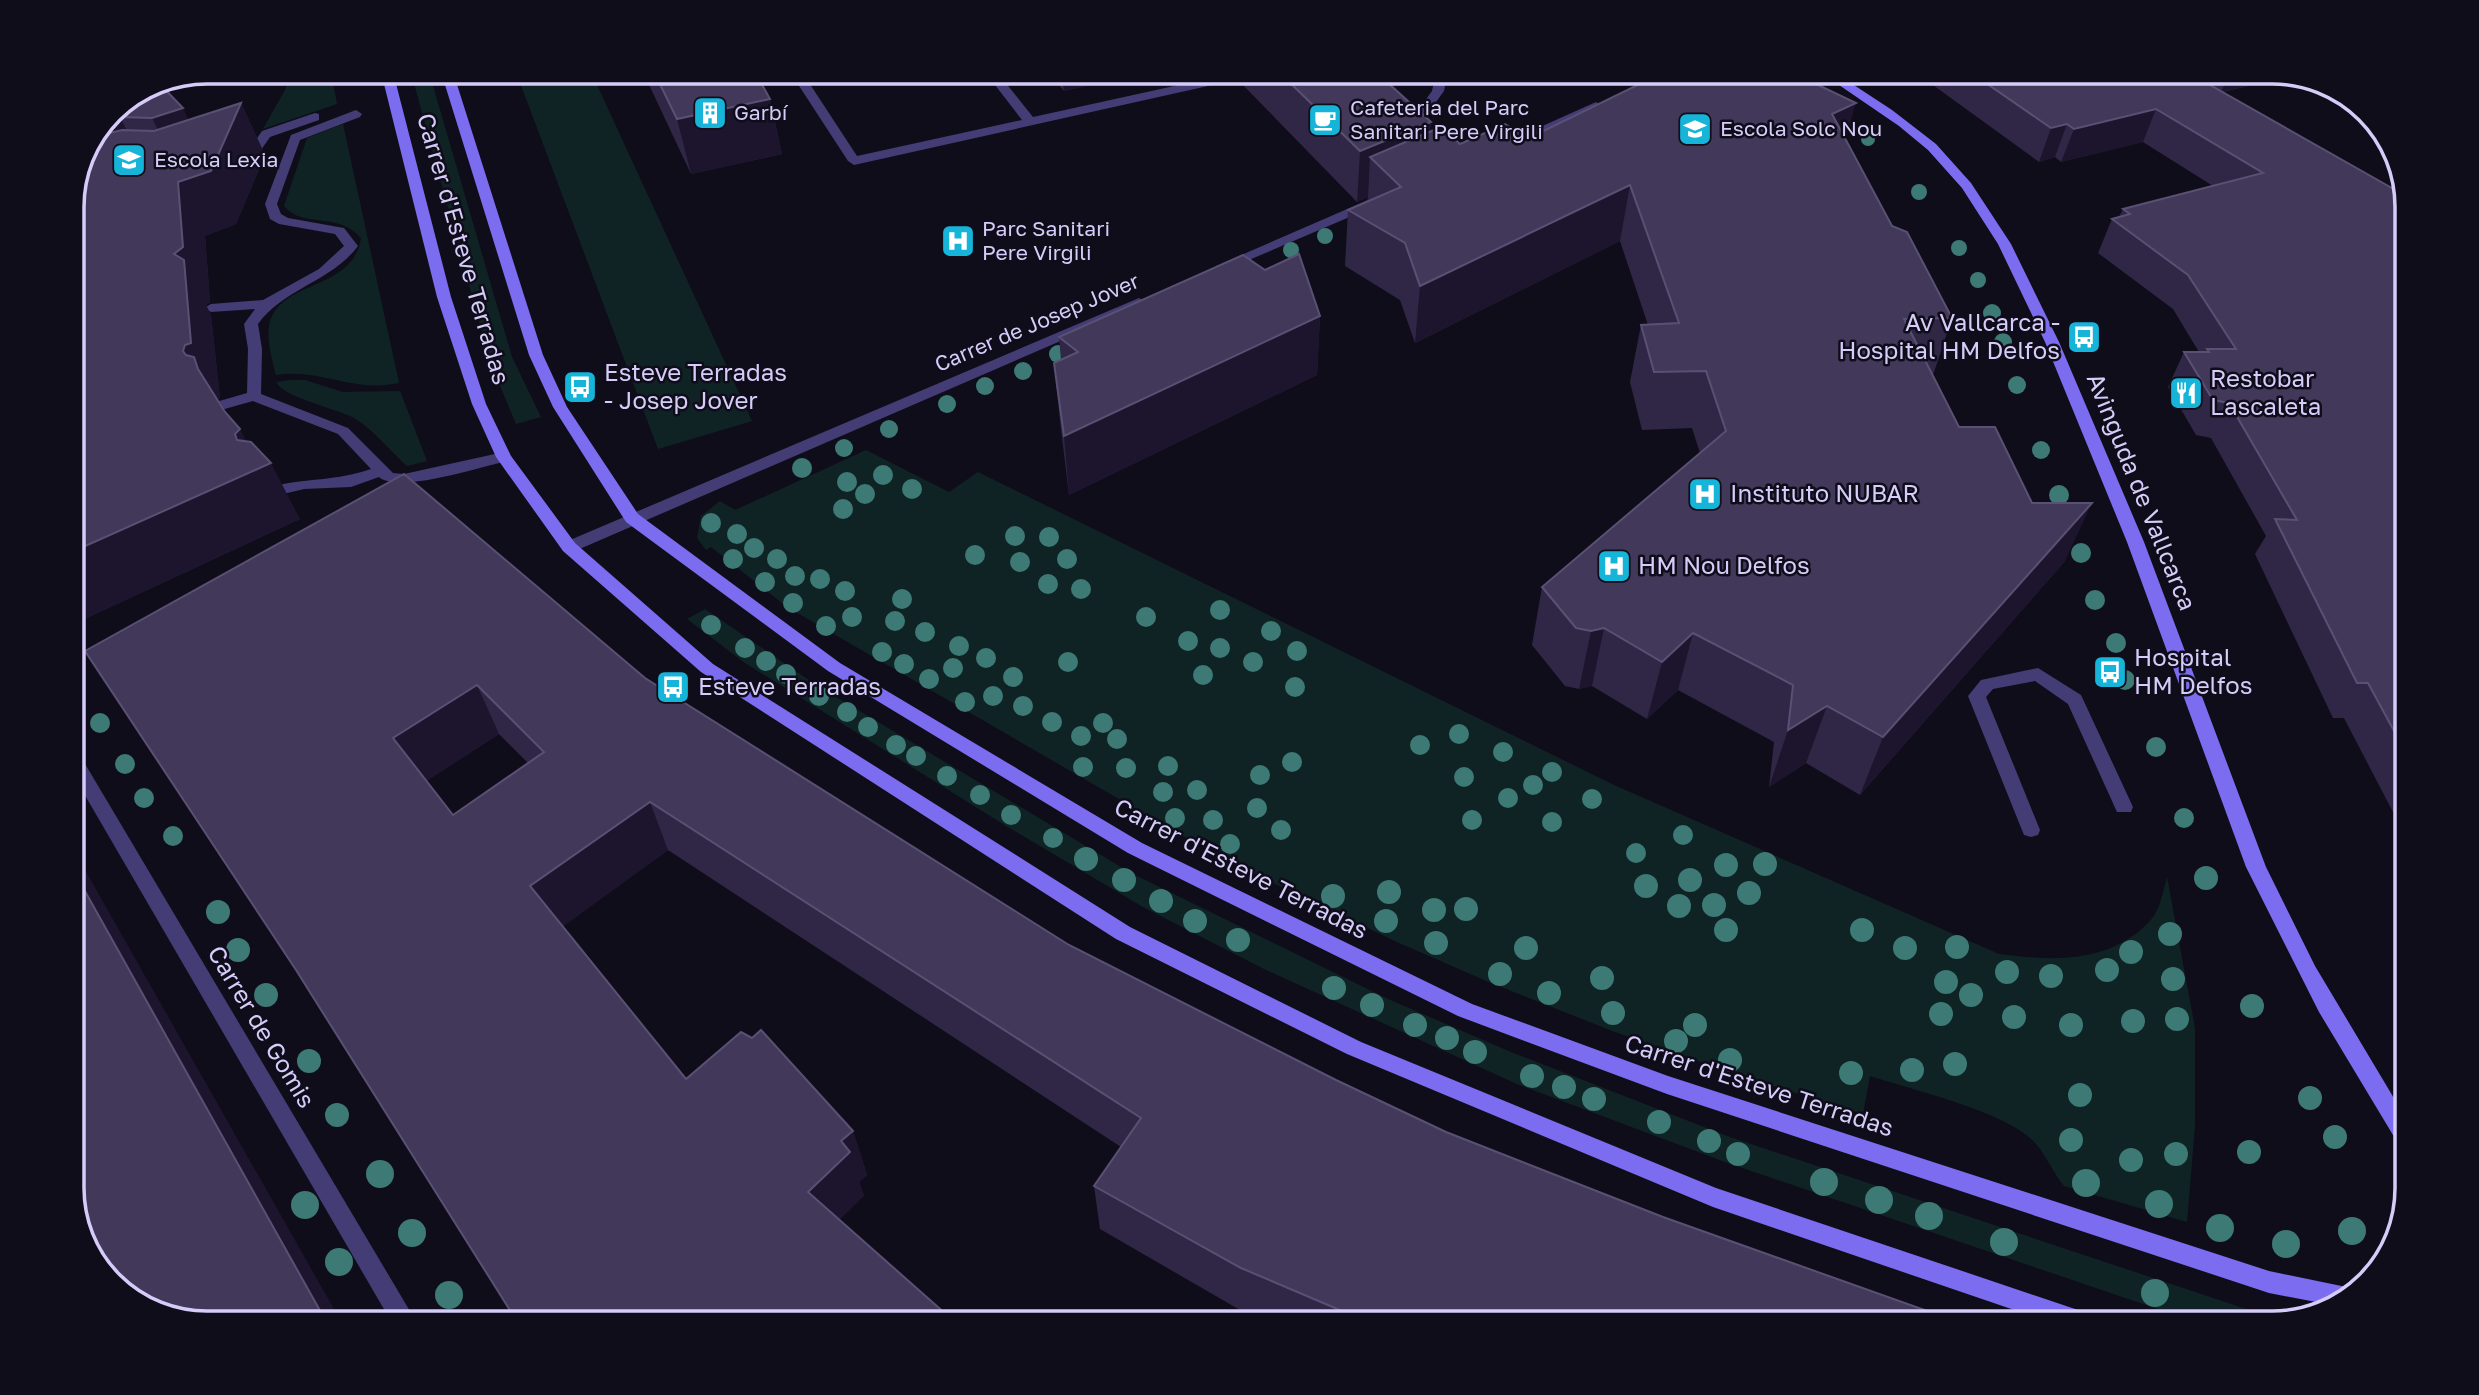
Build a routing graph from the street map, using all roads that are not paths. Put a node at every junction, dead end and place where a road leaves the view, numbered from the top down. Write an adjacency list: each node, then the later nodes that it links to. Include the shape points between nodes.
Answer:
1 (390, 84): 21 (street, Carrer d'Esteve Terradas, via 444,297 478,404)
2 (451, 84): 24 (street, Carrer d'Esteve Terradas, via 536,355 559,407)
3 (804, 84): 11 (street, via 854,161)
4 (1000, 84): 11 (street)
5 (1201, 84): 8 (street)
6 (1442, 84): 10 (street)
7 (1843, 84): 29 (street, Avinguda de Vallcarca, via 1930,145 1963,183 1999,238 2052,337 2112,479 2255,865 2294,948)
8 (1197, 85): 11 (street)
9 (1613, 99): 12 (street)
10 (1419, 117)
11 (1030, 122)
12 (1486, 153)
13 (225, 162): 17 (street, via 257,147 266,134 356,109 295,138 271,204 275,216 284,221 339,231 351,246 327,272)
14 (1384, 197): 15 (street)
15 (1206, 273)
16 (1156, 295): 24 (street, Carrer de Josep Jover)
17 (267, 304): 18 (street); 19 (street, via 251,324 256,349)
18 (211, 308)
19 (254, 396): 20 (street); 22 (street, via 343,431)
20 (221, 405)
21 (504, 457): 22 (street, via 404,479); 25 (street, Carrer d'Esteve Terradas)
22 (380, 471): 23 (street, via 351,482 304,484)
23 (275, 491)
24 (632, 518): 25 (street, Carrer de Josep Jover); 30 (street, Carrer d'Esteve Terradas, via 834,667 1124,841 1465,1010 1667,1086 2269,1282)
25 (569, 547): 32 (street, Carrer d'Esteve Terradas, via 707,668 1123,933 1354,1048 1713,1197)
26 (84, 777): 31 (street, Carrer de Gomis)
27 (2124, 807): 28 (street, via 2075,700 2038,674 1987,684 1978,696)
28 (2031, 830)
29 (2395, 1118)
30 (2335, 1294)
31 (398, 1311)
32 (2049, 1311)

